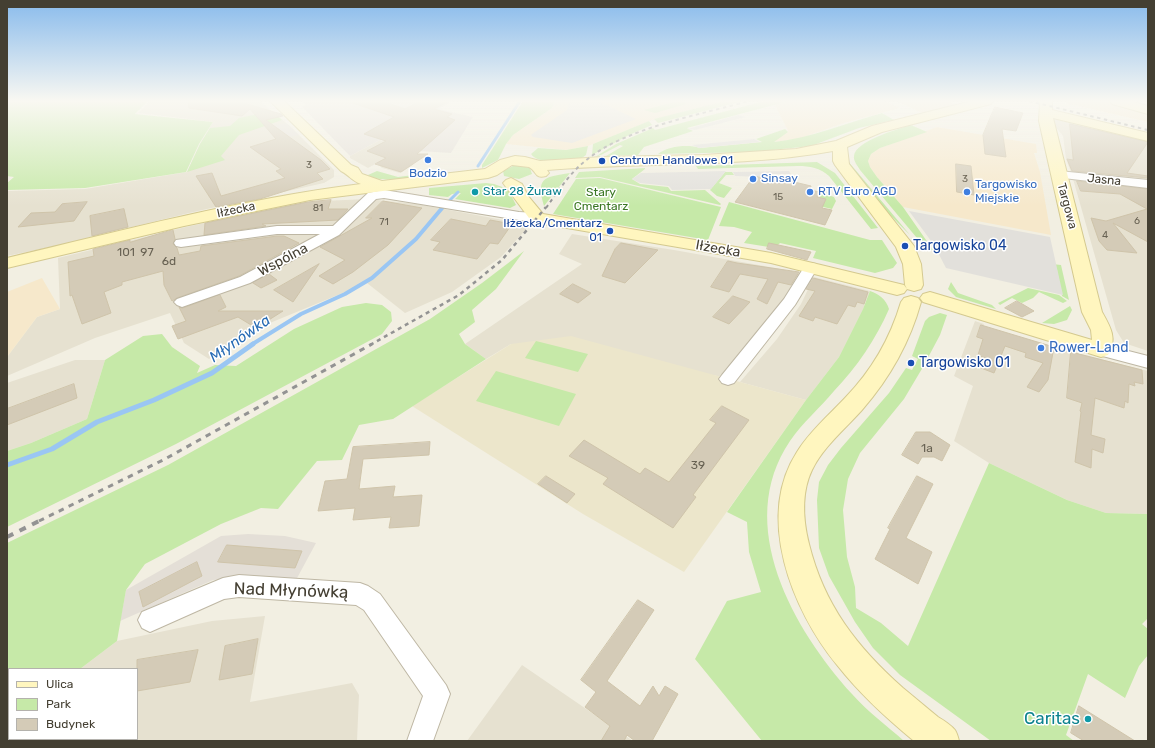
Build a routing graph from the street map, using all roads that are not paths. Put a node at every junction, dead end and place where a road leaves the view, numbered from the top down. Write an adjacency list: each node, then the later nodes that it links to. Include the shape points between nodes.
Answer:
1 (311, 136): 8 (street)
2 (860, 136): 4 (street, Iłżecka)
3 (1051, 136): 6 (street, Targowa)
4 (840, 145): 5 (street, Iłżecka, via 777,155 633,161); 18 (street, via 842,165 905,246 912,264)
5 (536, 173): 7 (street, Iłżecka); 7 (street, via 530,162 515,161 503,164); 11 (street, via 532,197)
6 (1059, 175): 9 (street, Jasna); 20 (street, Targowa)
7 (501, 178): 10 (street, Iłżecka, via 416,183); 11 (street, via 516,187 521,198)
8 (348, 179): 10 (street, Iłżecka); 14 (street, Iłżecka, via 317,194)
9 (1148, 184)
10 (375, 191): 11 (street, Iłżecka, via 519,216); 12 (street, Wspólna)
11 (533, 212): 16 (street, Iłżecka)
12 (338, 230): 13 (street, via 277,230); 19 (street, Wspólna, via 245,280)
13 (181, 243)
14 (58, 251): 15 (street, Iłżecka); 17 (street, Iłżecka)
15 (7, 263)
16 (811, 266): 18 (street, Iłżecka); 24 (street, via 790,302)
17 (7, 271)
18 (913, 294): 21 (street, Iłżecka); 27 (street, via 906,319 887,360 869,386 804,459 794,485 790,516 799,565 808,590 843,650 914,720)
19 (182, 302)
20 (1092, 312): 21 (street, via 1082,325); 22 (street, Targowa, via 1102,330 1104,339)
21 (1076, 344): 22 (street, Iłżecka)
22 (1101, 350): 23 (street, Iłżecka)
23 (1148, 362)
24 (728, 379)
25 (150, 620): 26 (street, Nad Młynówką, via 223,589 239,586 360,594 372,602 437,694)
26 (420, 741)
27 (942, 741)

